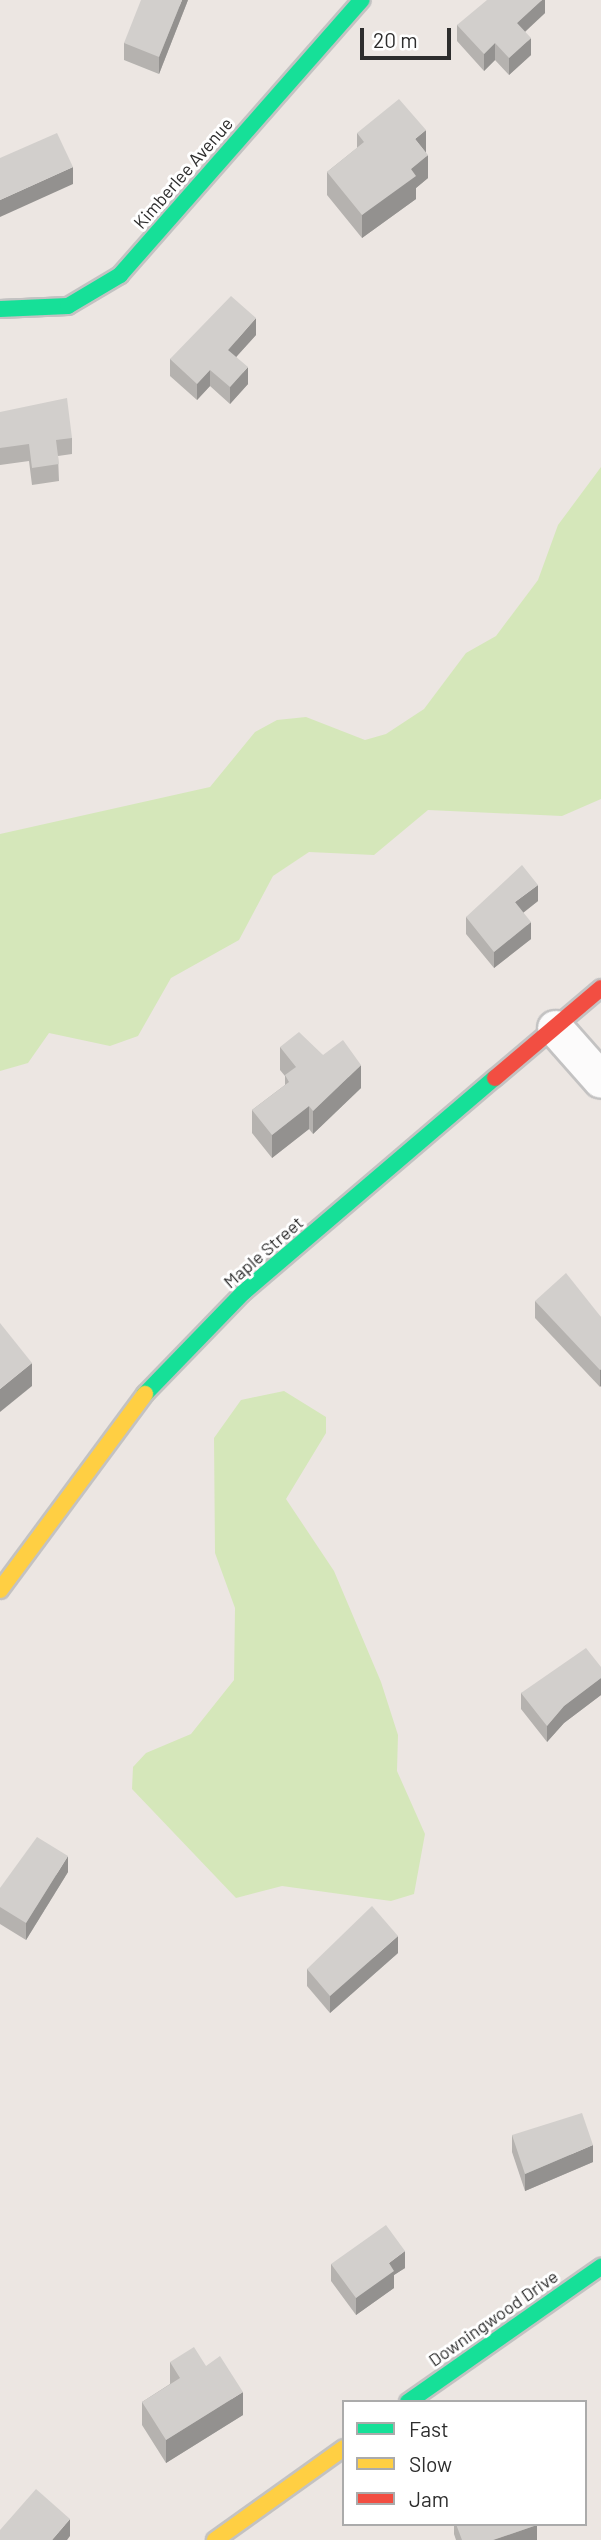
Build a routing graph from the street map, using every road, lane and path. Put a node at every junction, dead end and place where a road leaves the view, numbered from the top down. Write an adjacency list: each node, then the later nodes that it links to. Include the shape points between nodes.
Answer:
1 (362, 0): 2 (street, Kimberlee Avenue, via 120,275 68,306)
2 (0, 309)
3 (601, 988): 4 (street, Maple Street)
4 (555, 1028): 5 (street); 6 (street, Maple Street, via 244,1292 156,1379)
5 (601, 1080)
6 (0, 1590)
7 (601, 2267): 8 (street, Downingwood Drive)
8 (411, 2400)
9 (342, 2449): 10 (street)
10 (215, 2540)

